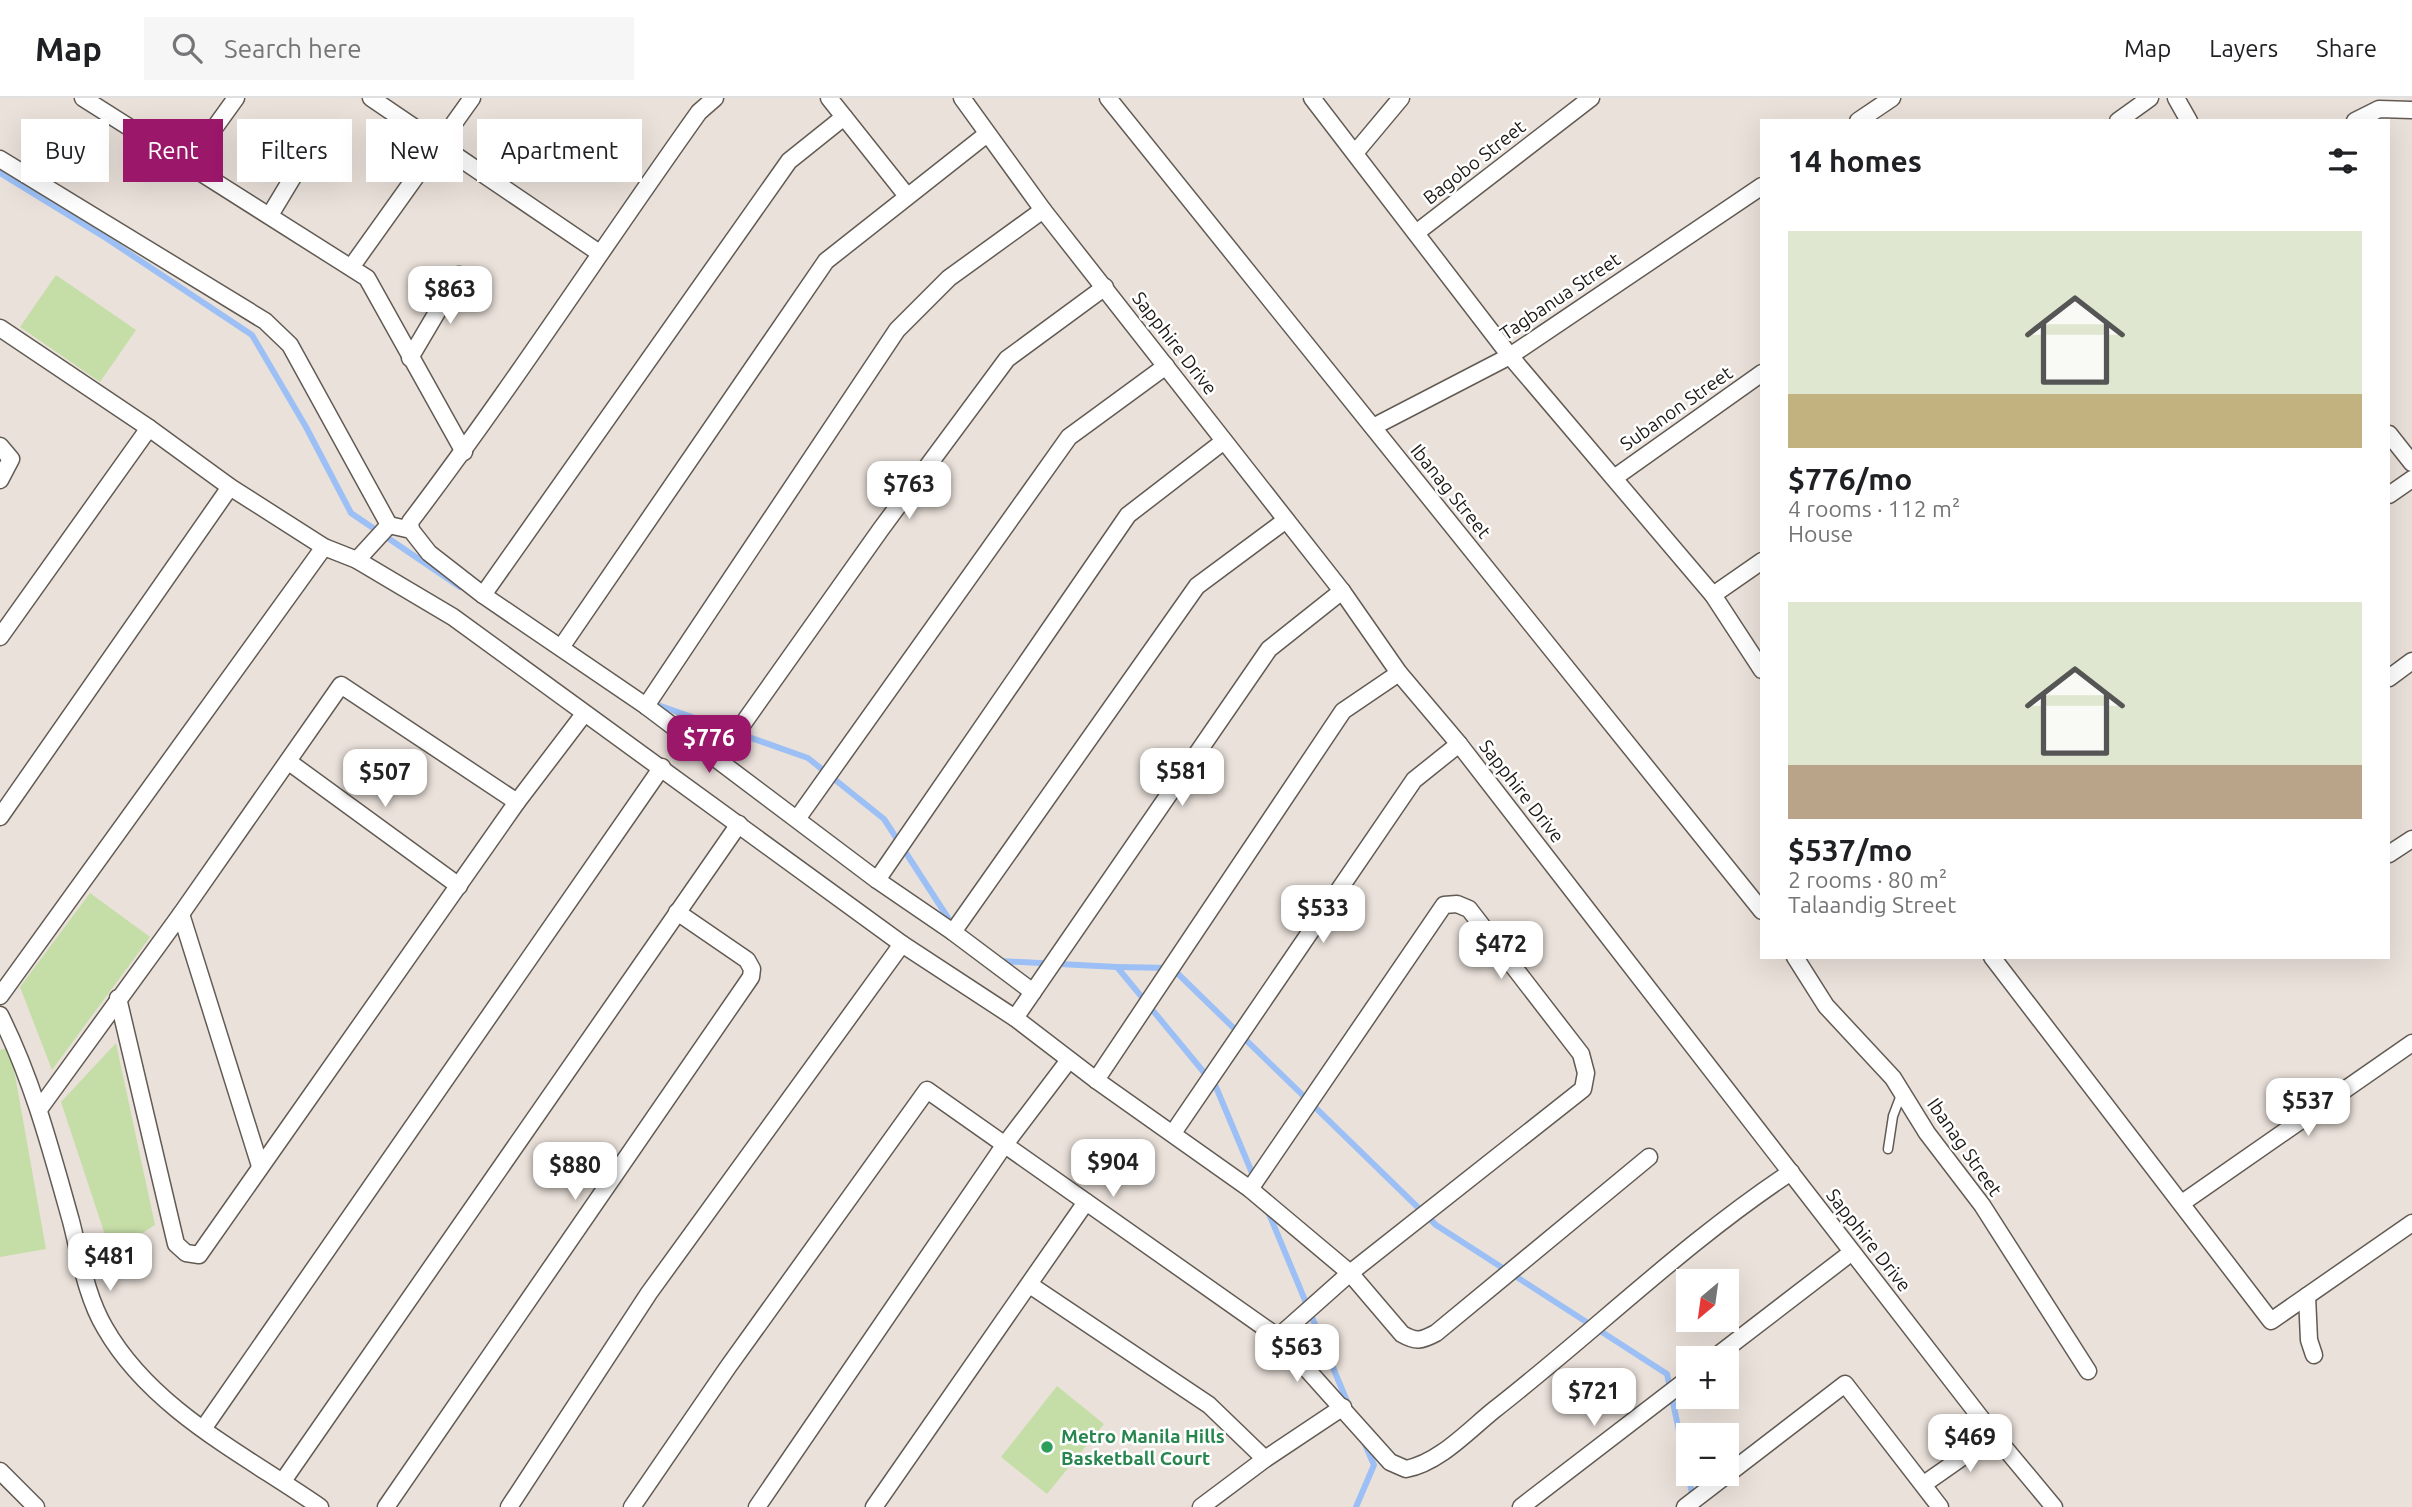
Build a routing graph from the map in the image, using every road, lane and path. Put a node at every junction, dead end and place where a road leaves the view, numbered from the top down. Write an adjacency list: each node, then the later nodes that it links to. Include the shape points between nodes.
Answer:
1 (236, 98): 17 (street)
2 (370, 98): 18 (street)
3 (471, 98): 19 (street)
4 (715, 98): 37 (street, via 699,111)
5 (829, 98): 16 (street)
6 (962, 98): 25 (street, Sapphire Drive)
7 (1108, 98): 46 (street, Ibanag Street)
8 (1312, 98): 26 (street)
9 (1401, 98): 26 (street)
10 (1591, 98): 36 (street, Bagobo Street)
11 (1892, 98): 20 (street)
12 (2150, 98): 21 (street)
13 (2176, 98): 22 (street)
14 (93, 101): 24 (street)
15 (2412, 110): 23 (street, via 2379,109)
16 (844, 117): 33 (street); 65 (street, via 789,160)
17 (221, 119)
18 (402, 119)
19 (457, 119)
20 (1861, 119)
21 (2121, 119)
22 (2188, 119)
23 (2359, 119)
24 (123, 122)
25 (987, 134): 33 (street); 34 (street, Sapphire Drive)
26 (1355, 153): 36 (street)
27 (0, 159): 59 (street, via 265,321 290,345)
28 (463, 160): 37 (street)
29 (214, 182): 35 (street)
30 (290, 182): 35 (street)
31 (413, 182): 38 (street)
32 (1760, 187): 42 (street, Tagbanua Street)
33 (907, 196): 68 (street, via 826,261)
34 (1043, 210): 40 (street, Sapphire Drive); 73 (street, via 949,278 897,330)
35 (270, 215): 38 (street)
36 (1416, 233): 42 (street)
37 (598, 252): 51 (street)
38 (352, 266): 43 (street, via 367,278)
39 (459, 275): 43 (street)
40 (1105, 287): 44 (street, Sapphire Drive); 76 (street, via 1007,359)
41 (0, 328): 47 (street)
42 (1510, 356): 46 (street, Tagbanua Street); 53 (street)
43 (410, 358): 51 (street)
44 (1166, 366): 49 (street, Sapphire Drive); 81 (street, via 1069,437)
45 (1760, 374): 53 (street, Subanon Street)
46 (1373, 427): 87 (street, Ibanag Street)
47 (149, 428): 56 (street); 67 (street)
48 (2390, 435): 52 (street)
49 (1224, 441): 58 (street, Sapphire Drive); 85 (street, via 1128,515)
50 (0, 446): 55 (street, via 11,459)
51 (464, 452): 60 (street, via 410,522)
52 (2412, 463)
53 (1614, 478): 66 (street)
54 (2412, 479): 57 (street)
55 (0, 480)
56 (230, 487): 61 (street); 80 (street)
57 (2390, 494)
58 (1286, 520): 64 (street, Sapphire Drive); 90 (street, via 1197,586)
59 (389, 526): 60 (street); 62 (street)
60 (411, 530): 65 (street, via 429,553)
61 (324, 547): 62 (street); 95 (street)
62 (357, 559): 74 (street, via 453,617)
63 (1760, 562): 66 (street)
64 (1342, 591): 71 (street, Sapphire Drive); 94 (street, via 1269,649)
65 (483, 595): 68 (street)
66 (1713, 595): 70 (street)
67 (0, 637)
68 (562, 646): 73 (street)
69 (2412, 662): 72 (street)
70 (1760, 667)
71 (1399, 673): 75 (street, Sapphire Drive); 101 (street, via 1343,711)
72 (2390, 677)
73 (646, 706): 76 (street)
74 (584, 714): 78 (street); 79 (street)
75 (1459, 744): 104 (street, via 1415,780); 109 (street, Sapphire Drive)
76 (718, 759): 81 (street)
77 (289, 762): 79 (street, via 341,685); 86 (street); 89 (street)
78 (662, 766): 82 (street); 124 (street)
79 (517, 802): 86 (street)
80 (0, 817)
81 (797, 819): 85 (street)
82 (738, 824): 88 (street); 91 (street)
83 (2412, 839): 84 (street)
84 (2390, 854)
85 (877, 880): 90 (street)
86 (459, 886): 108 (street)
87 (1760, 909)
88 (677, 912): 128 (street); 132 (street, via 747,960 751,977)
89 (181, 914): 96 (street); 108 (street)
90 (953, 932): 94 (street)
91 (902, 944): 98 (street); 133 (street, via 649,1293)
92 (1796, 959): 102 (street, Ibanag Street, via 1826,1006 1874,1054)
93 (1997, 959): 112 (street)
94 (1032, 992): 98 (street)
95 (0, 996)
96 (118, 998): 103 (street); 108 (street, via 180,1250 193,1255 203,1252)
97 (0, 1015): 103 (street)
98 (1015, 1018): 100 (street)
99 (2412, 1043): 112 (street)
100 (1069, 1060): 101 (street); 105 (street)
101 (1096, 1080): 104 (street)
102 (1902, 1092): 106 (lane); 121 (street, Ibanag Street, via 1982,1205)
103 (40, 1108): 124 (street, via 93,1303 104,1326 147,1382)
104 (1173, 1133): 110 (street)
105 (1003, 1147): 111 (street); 134 (street, via 927,1090); 135 (street)
106 (1888, 1149)
107 (1649, 1157): 115 (street, via 1422,1341 1402,1334)
108 (260, 1166)
109 (1790, 1172): 114 (street, Sapphire Drive); 123 (street, via 1750,1199 1429,1461 1406,1469 1390,1462)
110 (1250, 1189): 115 (street); 115 (street, via 1444,905 1469,909 1581,1054 1586,1073 1583,1090)
111 (1086, 1202): 116 (street); 118 (street)
112 (2182, 1203): 117 (street, via 2271,1321)
113 (2412, 1223): 117 (street)
114 (1852, 1252): 119 (street); 125 (street, Sapphire Drive)
115 (1350, 1273): 118 (street)
116 (1030, 1285): 126 (street, via 1209,1405); 136 (street)
117 (2307, 1296): 120 (street)
118 (1278, 1337): 123 (street)
119 (1730, 1346)
120 (2314, 1354)
121 (2088, 1371)
122 (1676, 1388): 138 (street)
123 (1343, 1407): 126 (street)
124 (203, 1429): 128 (street)
125 (1994, 1435): 129 (street); 141 (street, Sapphire Drive)
126 (1265, 1458): 137 (street)
127 (0, 1471): 130 (street)
128 (283, 1481): 131 (street)
129 (1924, 1484): 139 (street, via 1845,1384); 140 (street)
130 (36, 1507)
131 (320, 1507)
132 (386, 1507)
133 (509, 1507)
134 (632, 1507)
135 (757, 1507)
136 (874, 1507)
137 (1201, 1507)
138 (1521, 1507)
139 (1685, 1507)
140 (1940, 1507)
141 (2054, 1507)

